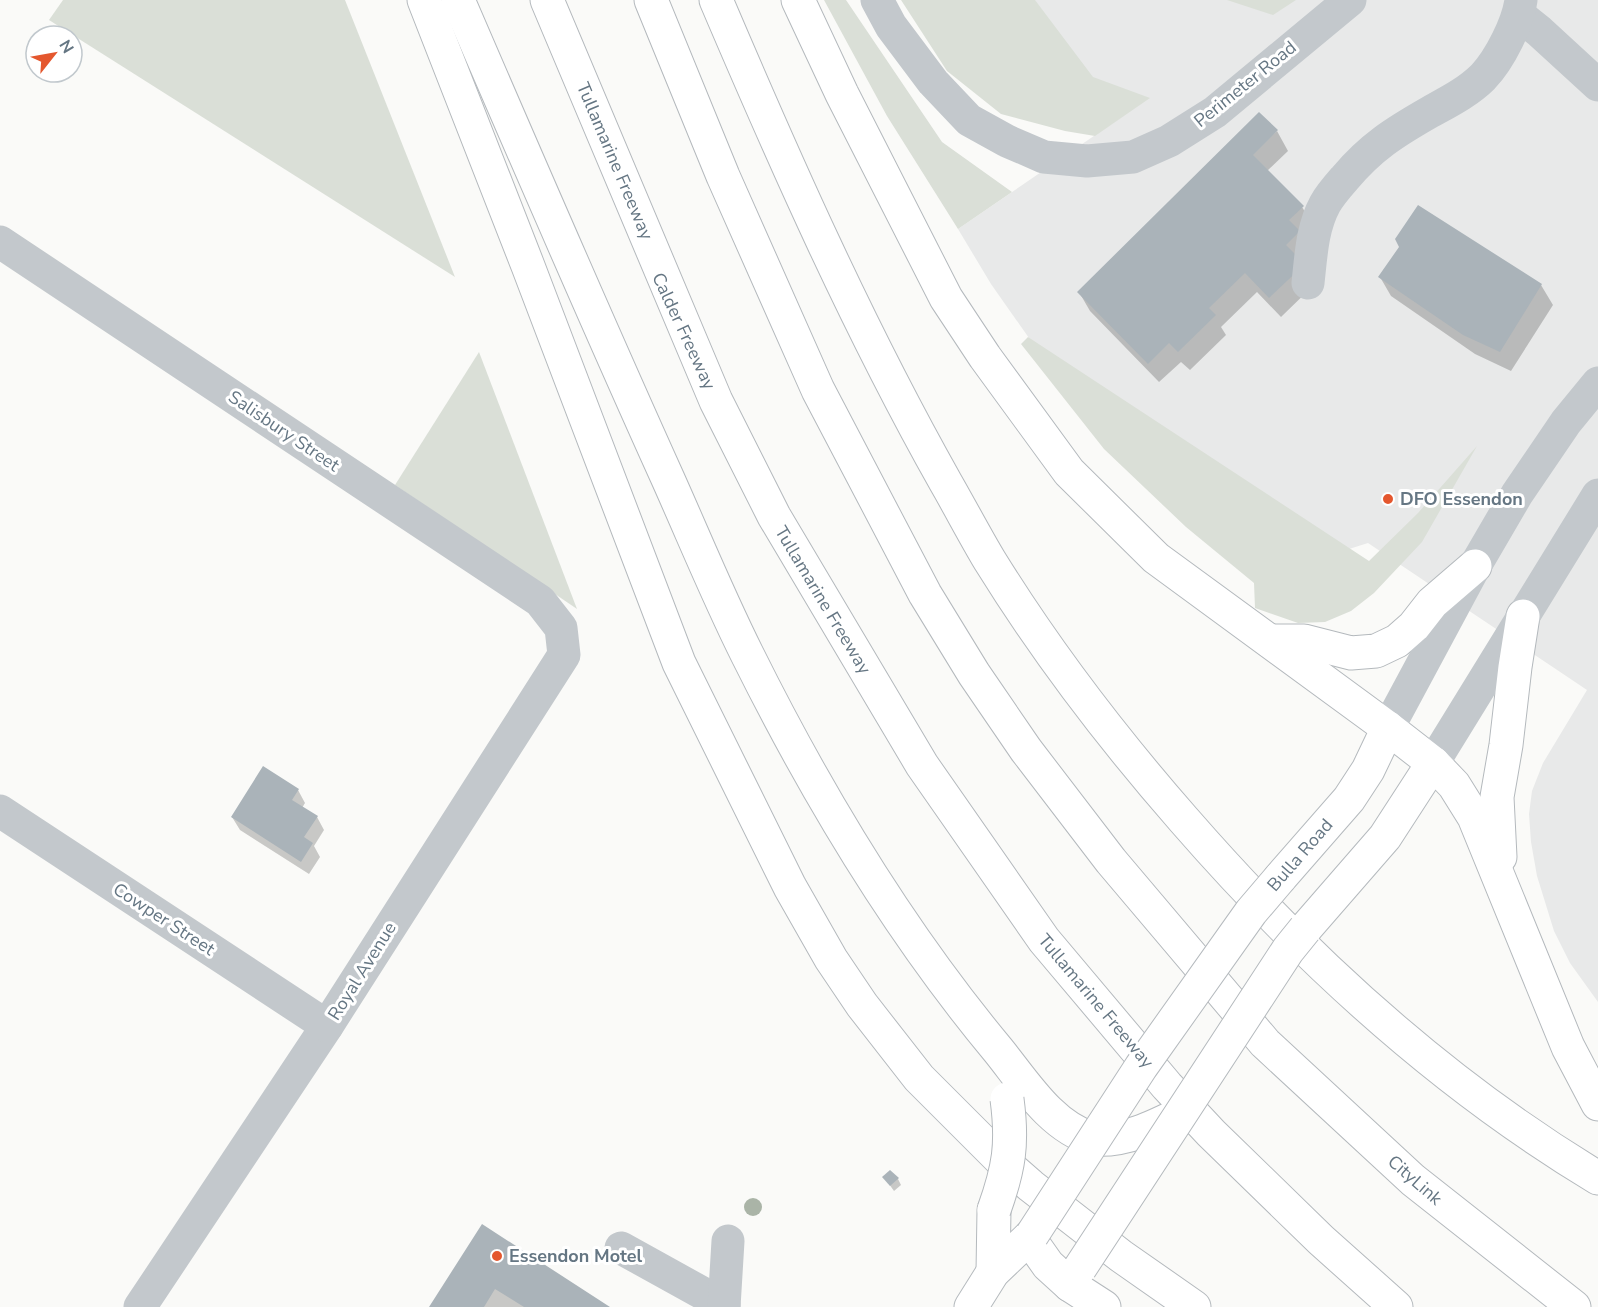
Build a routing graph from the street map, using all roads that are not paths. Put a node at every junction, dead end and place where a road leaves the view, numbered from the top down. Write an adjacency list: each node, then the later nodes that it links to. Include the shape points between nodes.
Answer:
1 (424, 0): 43 (main road, via 679,663 790,887 831,958 862,1005 920,1078 999,1158 1030,1186)
2 (458, 0): 29 (main road, via 746,652 853,845 897,915)
3 (532, 0): 18 (main road, Calder Freeway)
4 (547, 0): 18 (main road, Tullamarine Freeway)
5 (651, 0): 45 (main road, CityLink, via 723,176 818,390 926,594 1026,750 1111,861 1265,1043 1413,1180)
6 (716, 0): 16 (main road, via 783,159)
7 (734, 0): 16 (main road)
8 (798, 0): 23 (main road, via 946,298 1037,429 1069,472 1156,558)
9 (877, 0): 10 (street, Perimeter Road, via 891,26 933,82 969,120 1044,157 1087,161 1133,158 1169,141 1215,112)
10 (1350, 0)
11 (1527, 15): 12 (street); 13 (street); 15 (street, via 1484,76 1375,146 1341,183 1326,203 1314,233)
12 (1598, 64)
13 (1598, 85)
14 (0, 242): 22 (street, Salisbury Street, via 540,601)
15 (1308, 284)
16 (849, 297): 33 (main road, via 911,421 990,560 1091,709 1153,784 1235,879 1318,963 1491,1109)
17 (1598, 383): 20 (street, Bulla Road, via 1517,494)
18 (716, 400): 44 (main road, Tullamarine Freeway, via 774,516 922,765 1044,940 1211,1133)
19 (1598, 495): 21 (street)
20 (1475, 566): 23 (main road, via 1432,603 1397,641 1376,651 1351,653 1304,640); 24 (street, Bulla Road)
21 (1523, 616): 25 (street); 27 (main road, via 1497,797)
22 (561, 628): 28 (street, Royal Avenue, via 564,655)
23 (1270, 641): 24 (main road)
24 (1388, 728): 25 (main road); 32 (main road, Bulla Road, bridge, via 1368,770 1348,799 1238,930 1141,1067)
25 (1433, 764): 27 (main road, via 1469,808); 31 (main road, bridge, via 1385,837 1288,950)
26 (0, 811): 28 (street, Cowper Street)
27 (1505, 891): 30 (main road, via 1568,1047)
28 (327, 1026): 40 (street, Royal Avenue)
29 (986, 1036): 32 (main road, via 1047,1109); 37 (main road, bridge, via 1007,1099 1011,1136 1008,1166 994,1210)
30 (1598, 1104)
31 (1182, 1113): 32 (main road, bridge, via 1112,1140); 38 (main road, bridge)
32 (1084, 1136): 34 (main road, Bulla Road, bridge)
33 (1598, 1178)
34 (1030, 1237): 37 (main road, Bulla Road); 38 (main road, via 1048,1265)
35 (728, 1241): 39 (street)
36 (621, 1248): 39 (street)
37 (993, 1272): 41 (main road, Bulla Road)
38 (1069, 1287): 42 (main road)
39 (724, 1306)
40 (140, 1307)
41 (971, 1307)
42 (1104, 1307)
43 (1194, 1307)
44 (1396, 1307)
45 (1574, 1307)

